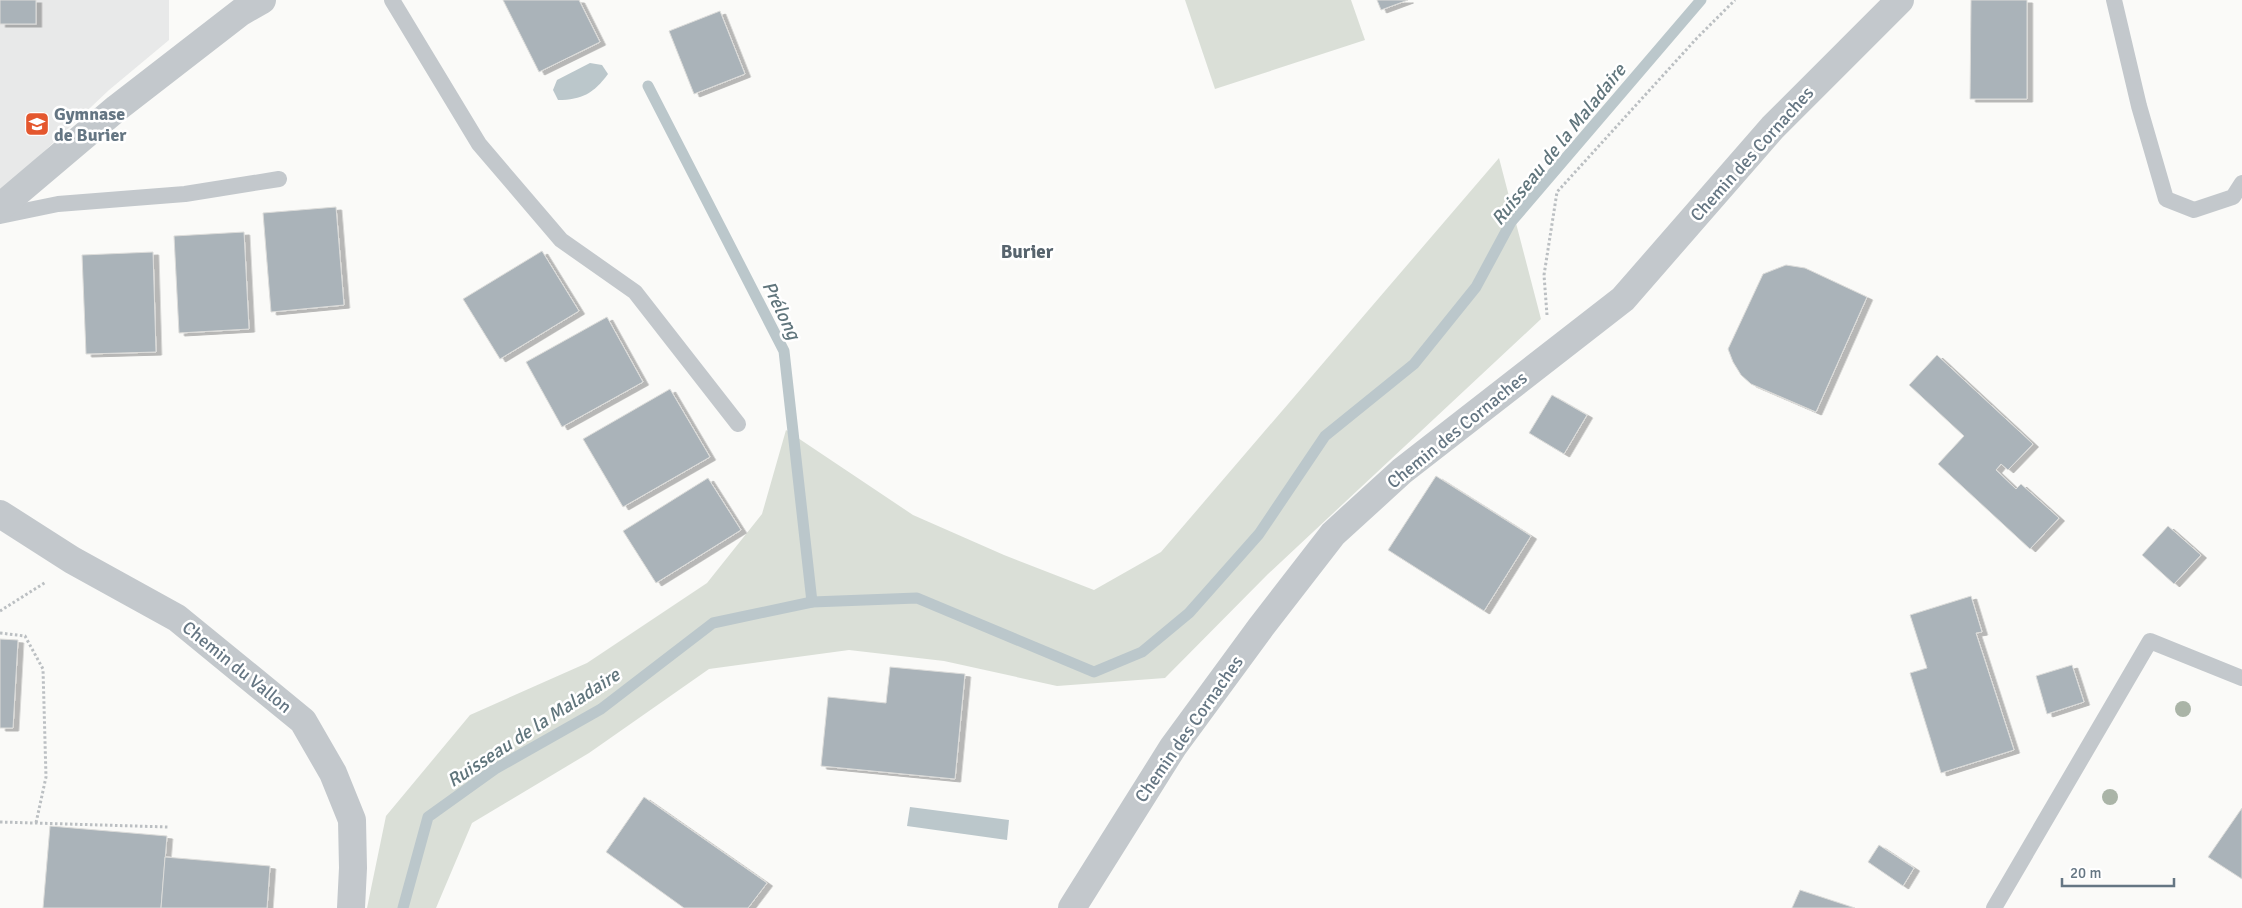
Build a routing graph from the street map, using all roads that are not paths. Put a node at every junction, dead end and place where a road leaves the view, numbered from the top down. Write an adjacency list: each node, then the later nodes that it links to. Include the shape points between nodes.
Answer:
1 (262, 0): 7 (street, via 241,12 117,108)
2 (392, 0): 9 (lane, via 479,144 561,240 635,292)
3 (1900, 0): 13 (street, Chemin des Cornaches, via 1773,127 1623,298 1402,471 1333,534 1174,747)
4 (2114, 0): 6 (lane, via 2139,106 2166,198 2194,210 2233,197)
5 (279, 178): 8 (lane, via 185,194 58,204)
6 (2242, 183)
7 (0, 207)
8 (0, 216)
9 (738, 424)
10 (0, 514): 12 (street, Chemin du Vallon, via 72,560 177,618 303,721 333,774 352,820)
11 (2242, 678): 14 (lane, via 2150,641)
12 (351, 908)
13 (1072, 908)
14 (1994, 908)

